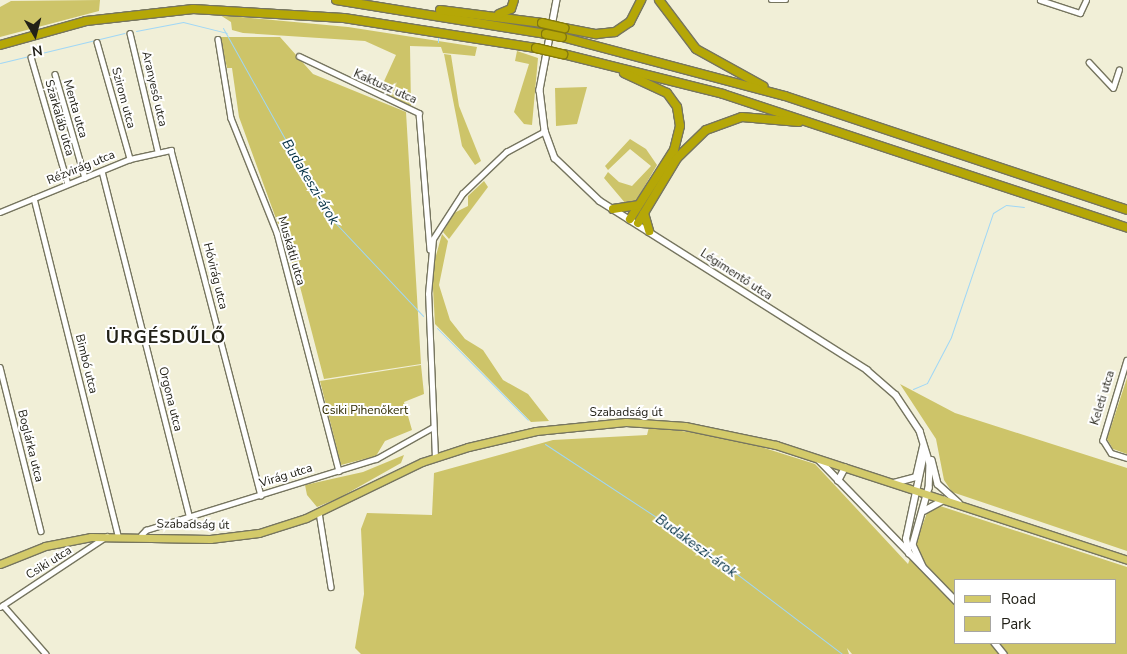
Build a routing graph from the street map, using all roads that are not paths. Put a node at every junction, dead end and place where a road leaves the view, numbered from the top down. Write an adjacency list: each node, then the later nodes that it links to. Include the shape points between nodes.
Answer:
1 (336, 0): 12 (highway)
2 (514, 0): 13 (highway, via 508,11)
3 (557, 0): 26 (main road, Légimentő utca, via 543,69)
4 (641, 0): 13 (highway, bridge, via 630,22 615,32 596,34)
5 (660, 0): 24 (highway, via 676,27 700,53)
6 (771, 0): 7 (street)
7 (786, 0)
8 (1040, 0): 11 (street)
9 (1062, 0): 11 (street)
10 (1086, 0): 11 (street, via 1080,13)
11 (1059, 6)
12 (448, 13): 13 (highway); 24 (highway, bridge, via 562,37)
13 (492, 15)
14 (130, 33): 28 (street, Aranyeső utca)
15 (218, 39): 52 (street, Muskátli utca, via 231,118 277,233)
16 (97, 42): 29 (street, Szirom utca)
17 (0, 45): 19 (highway, bridge, via 86,22 193,9 292,12 448,31)
18 (299, 56): 42 (street, Kaktusz utca, via 419,114)
19 (572, 56): 25 (highway, via 679,81); 34 (highway, via 648,81 667,93 677,107 677,144)
20 (31, 57): 32 (street, Szarkaláb utca)
21 (1089, 62): 22 (street, via 1113,88)
22 (1120, 70)
23 (54, 74): 31 (street, Menta utca)
24 (786, 96): 36 (highway)
25 (836, 130): 34 (highway, via 760,116 722,122 685,147); 40 (highway)
26 (545, 132): 35 (main road, Légimentő utca, via 563,169); 42 (street, via 506,152 462,194 439,227)
27 (171, 150): 28 (street, Rézvirág utca); 57 (street, Hóvirág utca)
28 (158, 151): 29 (street, Rézvirág utca)
29 (130, 159): 30 (street, Rézvirág utca)
30 (102, 171): 31 (street, Rézvirág utca); 62 (street, Orgona utca)
31 (85, 178): 32 (street, Rézvirág utca)
32 (68, 184): 33 (street, Rézvirág utca)
33 (34, 198): 37 (street, Rézvirág utca); 65 (street, Bimbó utca)
34 (641, 208): 35 (highway); 38 (highway); 39 (highway); 41 (highway)
35 (614, 209): 38 (main road, Légimentő utca)
36 (1127, 210)
37 (0, 211)
38 (630, 219): 39 (main road, Légimentő utca)
39 (638, 223): 41 (main road, Légimentő utca)
40 (1127, 228)
41 (649, 231): 46 (main road, Légimentő utca, via 867,370 906,405)
42 (430, 250): 45 (street)
43 (1127, 360): 49 (street, Keleti utca, via 1102,440 1111,453)
44 (0, 367): 63 (street, Boglárka utca)
45 (434, 427): 47 (street); 52 (street, Virág utca, via 400,441 384,456)
46 (923, 438): 50 (main road); 56 (main road, Légimentő utca, via 930,463); 59 (main road, via 938,484)
47 (435, 458): 48 (main road, Szabadság út, via 528,432 626,422 715,430); 60 (main road, Szabadság út)
48 (817, 458): 51 (main road, Szabadság út); 53 (main road)
49 (1127, 458)
50 (923, 459): 54 (main road, via 914,480); 55 (main road)
51 (845, 468): 53 (main road); 54 (main road, Szabadság út)
52 (339, 471): 57 (street, Virág utca)
53 (838, 481): 67 (main road)
54 (894, 483): 55 (main road, Szabadság út)
55 (919, 491): 56 (main road, Szabadság út); 67 (main road, via 906,539)
56 (928, 494): 58 (main road, Szabadság út); 61 (main road, Légimentő utca)
57 (261, 495): 62 (street, Virág utca)
58 (945, 500): 59 (main road, Szabadság út); 61 (main road)
59 (962, 505): 68 (main road, Szabadság út)
60 (319, 512): 66 (main road, Szabadság út, via 237,537); 71 (street)
61 (922, 512): 70 (main road, Légimentő utca, via 913,545)
62 (189, 516): 66 (street, Virág utca)
63 (41, 531)
64 (108, 535): 65 (main road, Szabadság út); 69 (main road, Szabadság út, via 51,544); 73 (street, Csiki utca, via 100,545)
65 (118, 535): 66 (main road, Szabadság út)
66 (141, 536)
67 (910, 556): 70 (main road)
68 (1127, 560)
69 (0, 564)
70 (923, 566): 72 (main road)
71 (331, 586)
72 (954, 599)
73 (2, 606): 75 (street)
74 (996, 644): 76 (main road)
75 (46, 654)
76 (1004, 654)

